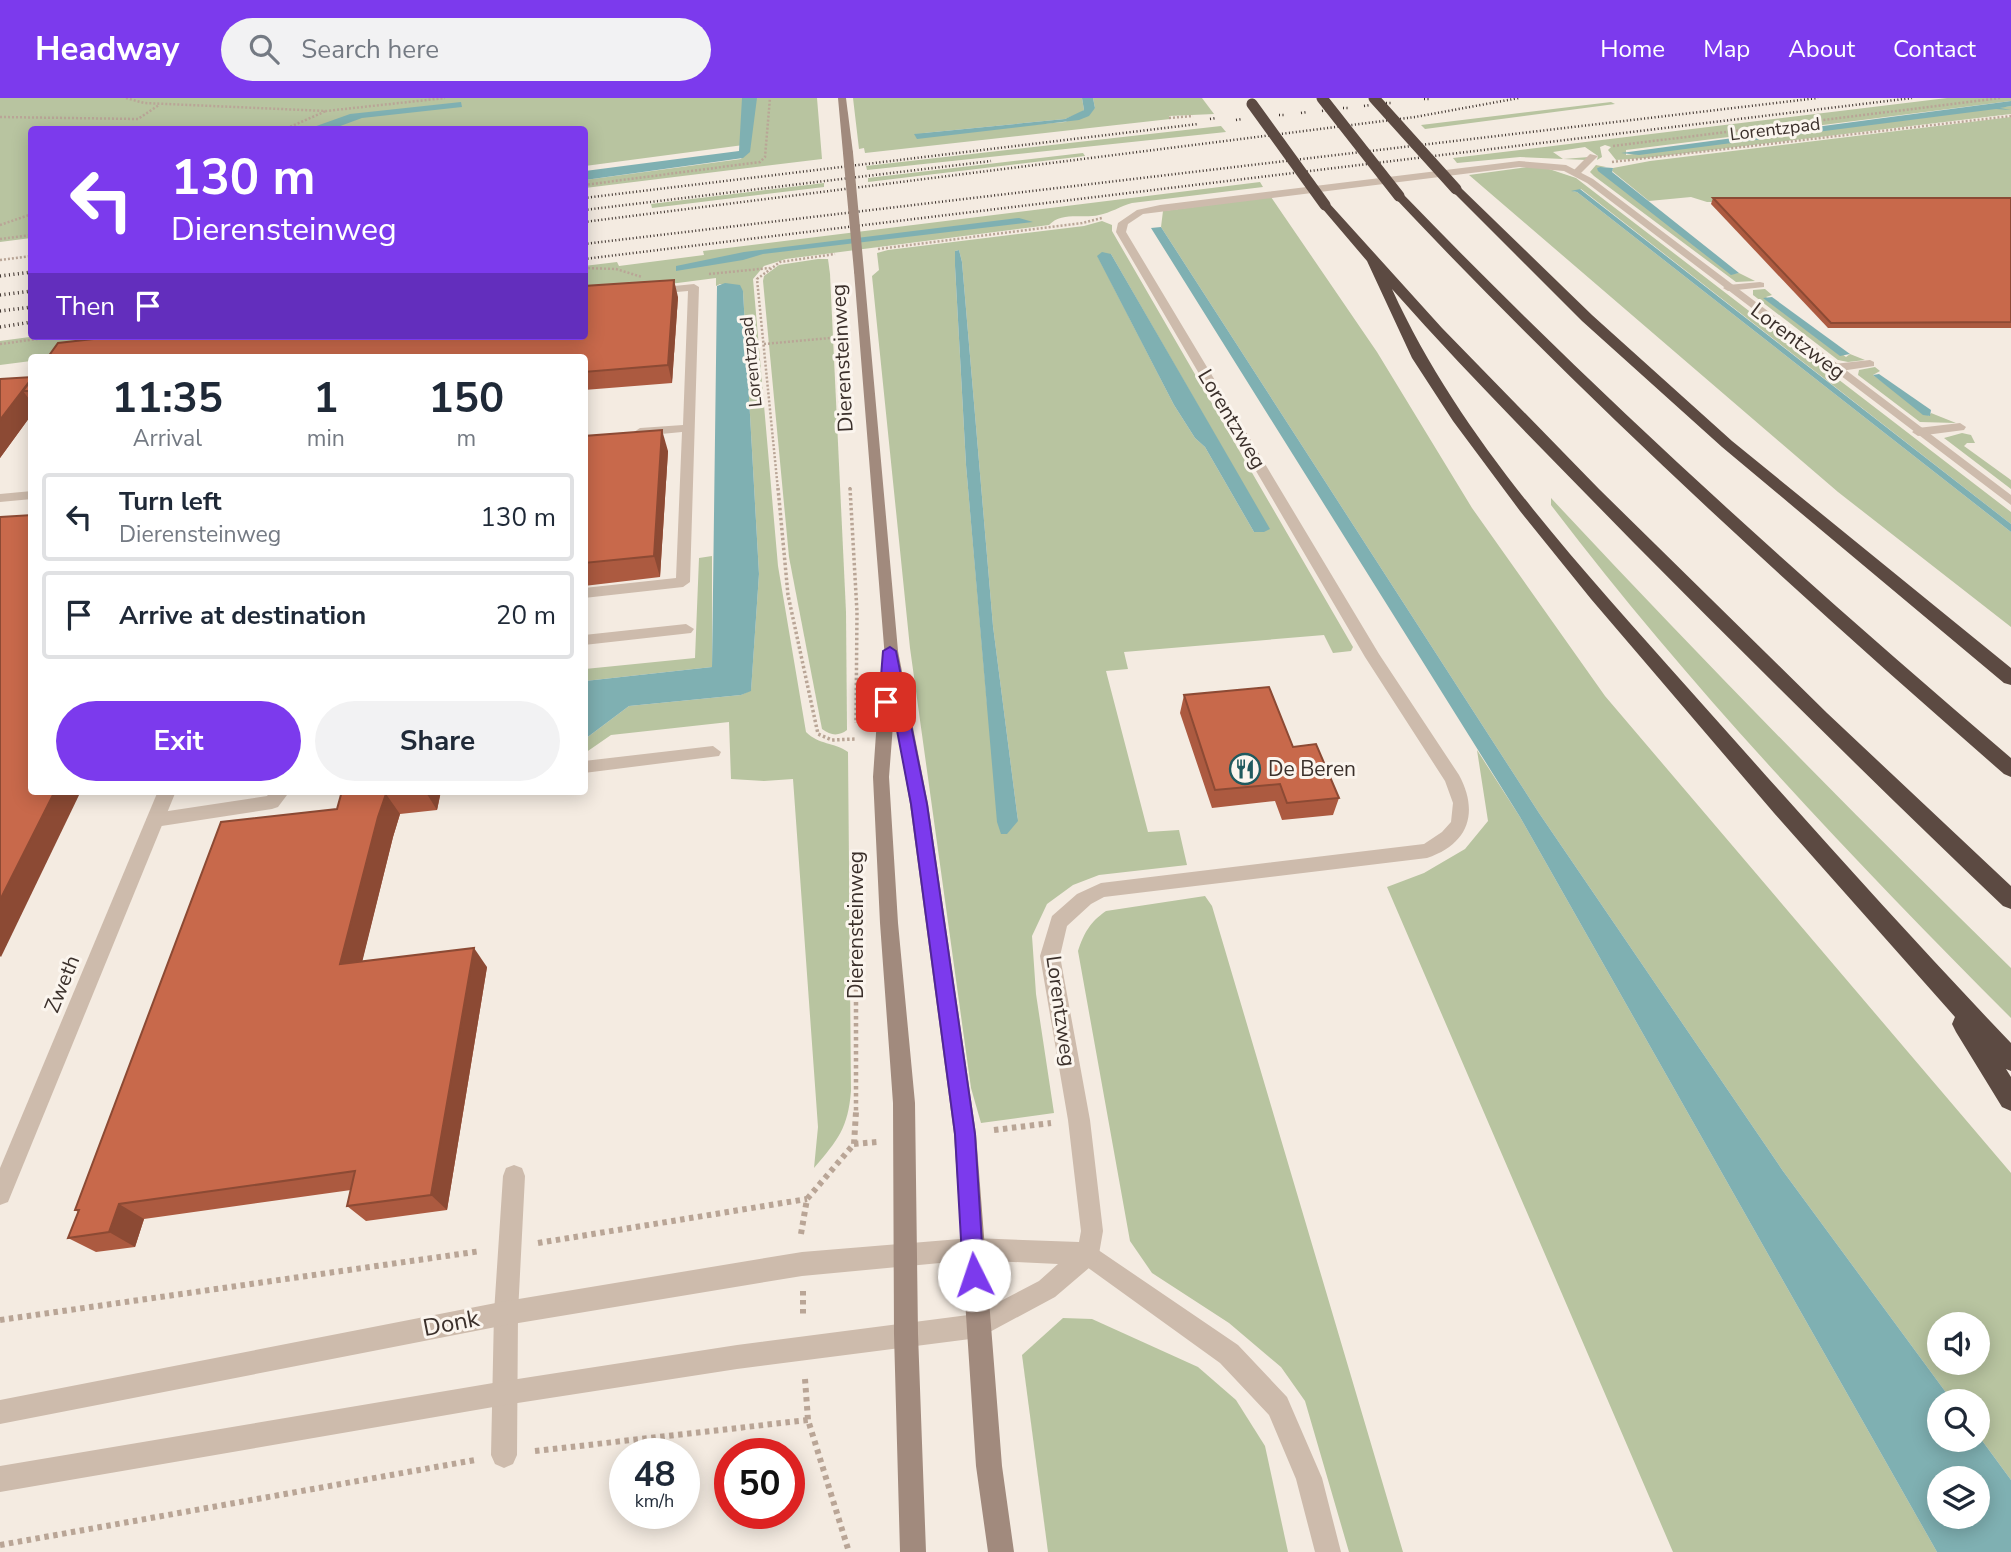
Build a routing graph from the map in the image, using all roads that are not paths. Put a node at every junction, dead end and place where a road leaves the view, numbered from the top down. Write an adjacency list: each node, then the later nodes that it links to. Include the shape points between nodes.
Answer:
1 (842, 98): 24 (main road, Dierensteinweg, bridge)
2 (1322, 98): 29 (highway, bridge, via 1399,196 1471,273 1665,463)
3 (1374, 98): 20 (highway, bridge, via 1456,189 1587,318 1717,435)
4 (1250, 101): 7 (highway, bridge, via 1325,205)
5 (1593, 156): 6 (street)
6 (1577, 172): 9 (street, Lorentzweg); 41 (street, Lorentzweg, via 1519,164 1149,209 1123,223 1124,237 1143,270 1373,657 1453,779 1463,813 1453,835 1427,852 1101,890 1084,898 1059,922 1050,956 1089,1199 1092,1231)
7 (1373, 262): 33 (highway, via 1719,619); 34 (highway, via 1426,369 1510,486 1643,649)
8 (1759, 285): 9 (street)
9 (1728, 288): 12 (street, Lorentzweg)
10 (644, 293): 14 (street, via 694,287)
11 (1870, 363): 12 (street)
12 (1834, 369): 15 (street, Lorentzweg)
13 (1960, 427): 15 (street)
14 (689, 428): 16 (street); 21 (street, via 683,582)
15 (1918, 432): 19 (street, Lorentzweg)
16 (624, 433)
17 (28, 495): 18 (street)
18 (0, 498)
19 (2011, 501)
20 (1891, 580): 25 (highway); 26 (highway)
21 (588, 593)
22 (686, 629): 23 (street)
23 (588, 640)
24 (890, 651): 39 (main road, Dierensteinweg, via 919,804 965,1134); 40 (main road, Dierensteinweg, via 881,777 904,1103)
25 (2011, 665)
26 (2011, 678)
27 (713, 752): 28 (street)
28 (588, 767)
29 (2011, 769)
30 (165, 795): 32 (street, Zweth)
31 (278, 795): 32 (street, via 272,802)
32 (155, 820): 38 (street, Zweth)
33 (2011, 900)
34 (1940, 986): 35 (highway); 36 (highway)
35 (2011, 1060)
36 (2011, 1099)
37 (514, 1176): 42 (street)
38 (0, 1194)
39 (972, 1249): 40 (street, Donk); 41 (street); 43 (main road, Dierensteinweg)
40 (905, 1253): 42 (street, Donk, via 802,1264); 44 (main road, Dierensteinweg)
41 (1087, 1254): 43 (street, via 1047,1289); 51 (street, via 1229,1354 1278,1406 1309,1478)
42 (506, 1313): 45 (street); 46 (street, Donk)
43 (978, 1325): 44 (street); 50 (main road, Dierensteinweg)
44 (906, 1334): 45 (street); 49 (main road, Dierensteinweg)
45 (505, 1394): 47 (street); 48 (street)
46 (0, 1412)
47 (504, 1455)
48 (0, 1479)
49 (913, 1552)
50 (1001, 1552)
51 (1328, 1552)

